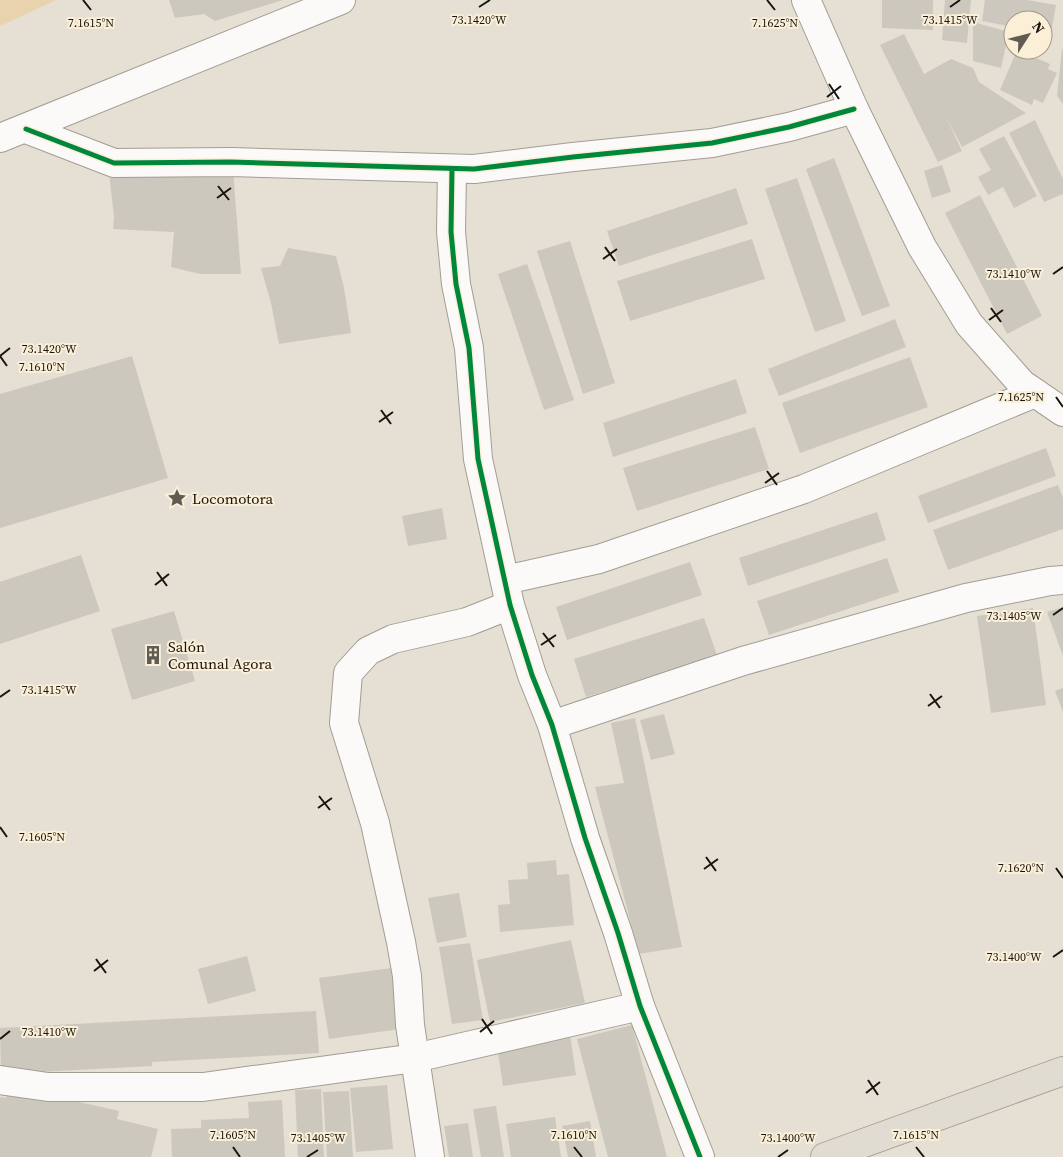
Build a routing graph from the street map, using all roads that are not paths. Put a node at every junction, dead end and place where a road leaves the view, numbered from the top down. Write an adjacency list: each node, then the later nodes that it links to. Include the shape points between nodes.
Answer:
1 (341, 0): 4 (street)
2 (806, 0): 3 (street)
3 (854, 109): 6 (street, via 712,143); 7 (street, via 922,247 968,324 1022,384)
4 (26, 129): 5 (street); 6 (street, via 114,162)
5 (0, 138)
6 (452, 169): 10 (street, via 451,232 456,284 469,348 478,459)
7 (1035, 392): 8 (street); 10 (street, via 804,489)
8 (1063, 412)
9 (1063, 580): 11 (street, via 966,598 743,661)
10 (508, 592): 11 (street, via 532,674); 13 (street, via 467,622 393,639 368,651 348,673 344,723 390,890 407,976)
11 (552, 725): 12 (street)
12 (640, 1006): 13 (street); 17 (street)
13 (415, 1058): 15 (street, via 203,1087 48,1088); 16 (street)
14 (1063, 1071): 18 (highway)
15 (0, 1080)
16 (430, 1157)
17 (700, 1157)
18 (825, 1157)

